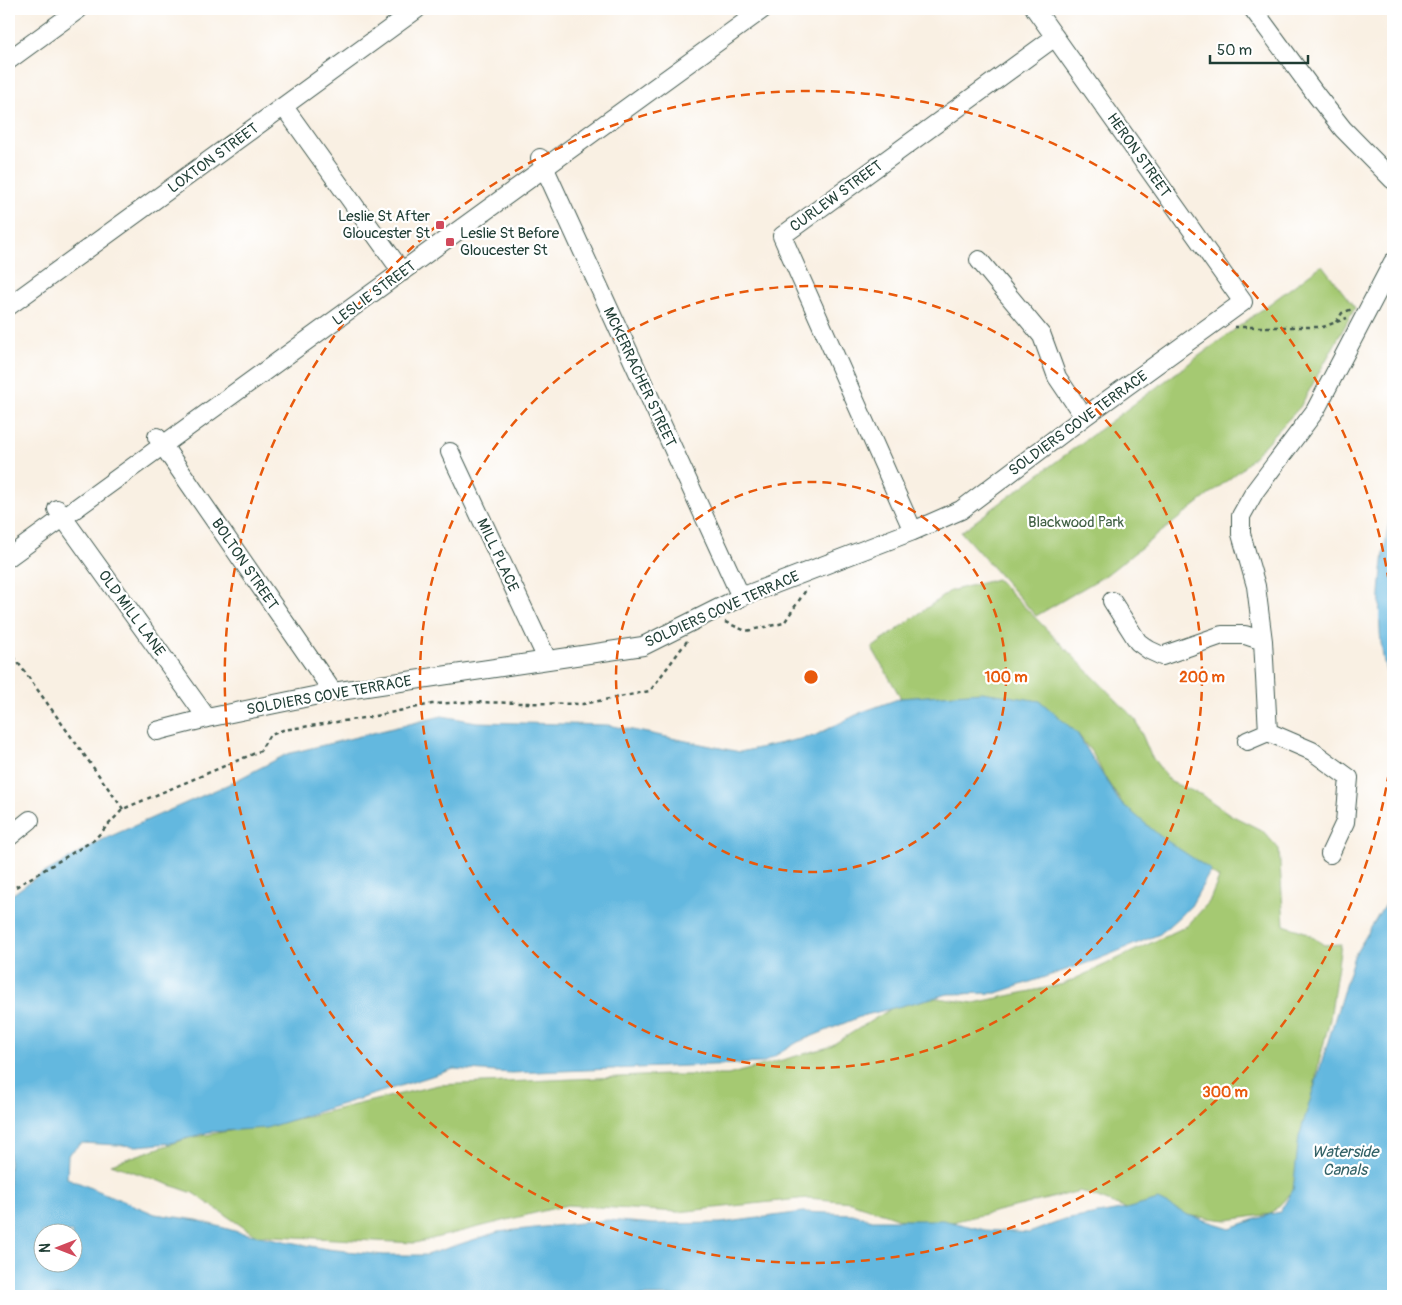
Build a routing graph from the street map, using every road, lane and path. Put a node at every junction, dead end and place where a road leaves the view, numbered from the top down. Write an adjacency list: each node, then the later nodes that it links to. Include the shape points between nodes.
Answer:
1 (80, 9): 8 (street)
2 (417, 9): 9 (street, LOXTON STREET)
3 (745, 9): 10 (street, LESLIE STREET)
4 (763, 9): 10 (street, LESLIE STREET)
5 (1035, 9): 7 (street, HERON STREET)
6 (1254, 9): 11 (street, via 1343,130)
7 (1055, 37): 15 (street, HERON STREET); 23 (street, CURLEW STREET, via 782,236)
8 (9, 60)
9 (284, 107): 14 (street); 16 (street, LOXTON STREET)
10 (543, 162): 14 (street, LESLIE STREET); 26 (street, MCKERRACHER STREET)
11 (1393, 180)
12 (979, 260): 19 (street, via 1042,336 1057,377)
13 (1393, 262): 17 (street)
14 (399, 267): 20 (street, LESLIE STREET)
15 (1243, 302): 19 (street, SOLDIERS COVE TERRACE)
16 (9, 306)
17 (1370, 310): 18 (path, via 1322,327); 28 (street, via 1315,410 1255,491 1242,516 1241,534 1256,586)
18 (1230, 327)
19 (1084, 417): 23 (street, SOLDIERS COVE TERRACE, via 961,510)
20 (160, 441): 22 (street, LESLIE STREET); 31 (street, BOLTON STREET)
21 (450, 452): 30 (street, MILL PLACE)
22 (60, 514): 24 (street, LESLIE STREET); 25 (street, LESLIE STREET); 32 (street, OLD MILL LANE)
23 (913, 531): 26 (street, SOLDIERS COVE TERRACE)
24 (9, 544)
25 (9, 557)
26 (741, 597): 30 (street, SOLDIERS COVE TERRACE, via 644,646)
27 (1112, 601): 28 (street, via 1138,642 1162,656 1222,635 1245,634)
28 (1263, 641): 34 (street)
29 (9, 650): 36 (path)
30 (547, 659): 31 (street, SOLDIERS COVE TERRACE)
31 (333, 692): 32 (street, SOLDIERS COVE TERRACE)
32 (207, 718): 33 (street, SOLDIERS COVE TERRACE)
33 (157, 730)
34 (1268, 732): 35 (street); 39 (street, via 1312,751 1348,778 1345,822)
35 (1247, 741)
36 (123, 809)
37 (30, 820): 38 (street)
38 (9, 837)
39 (1330, 854)

